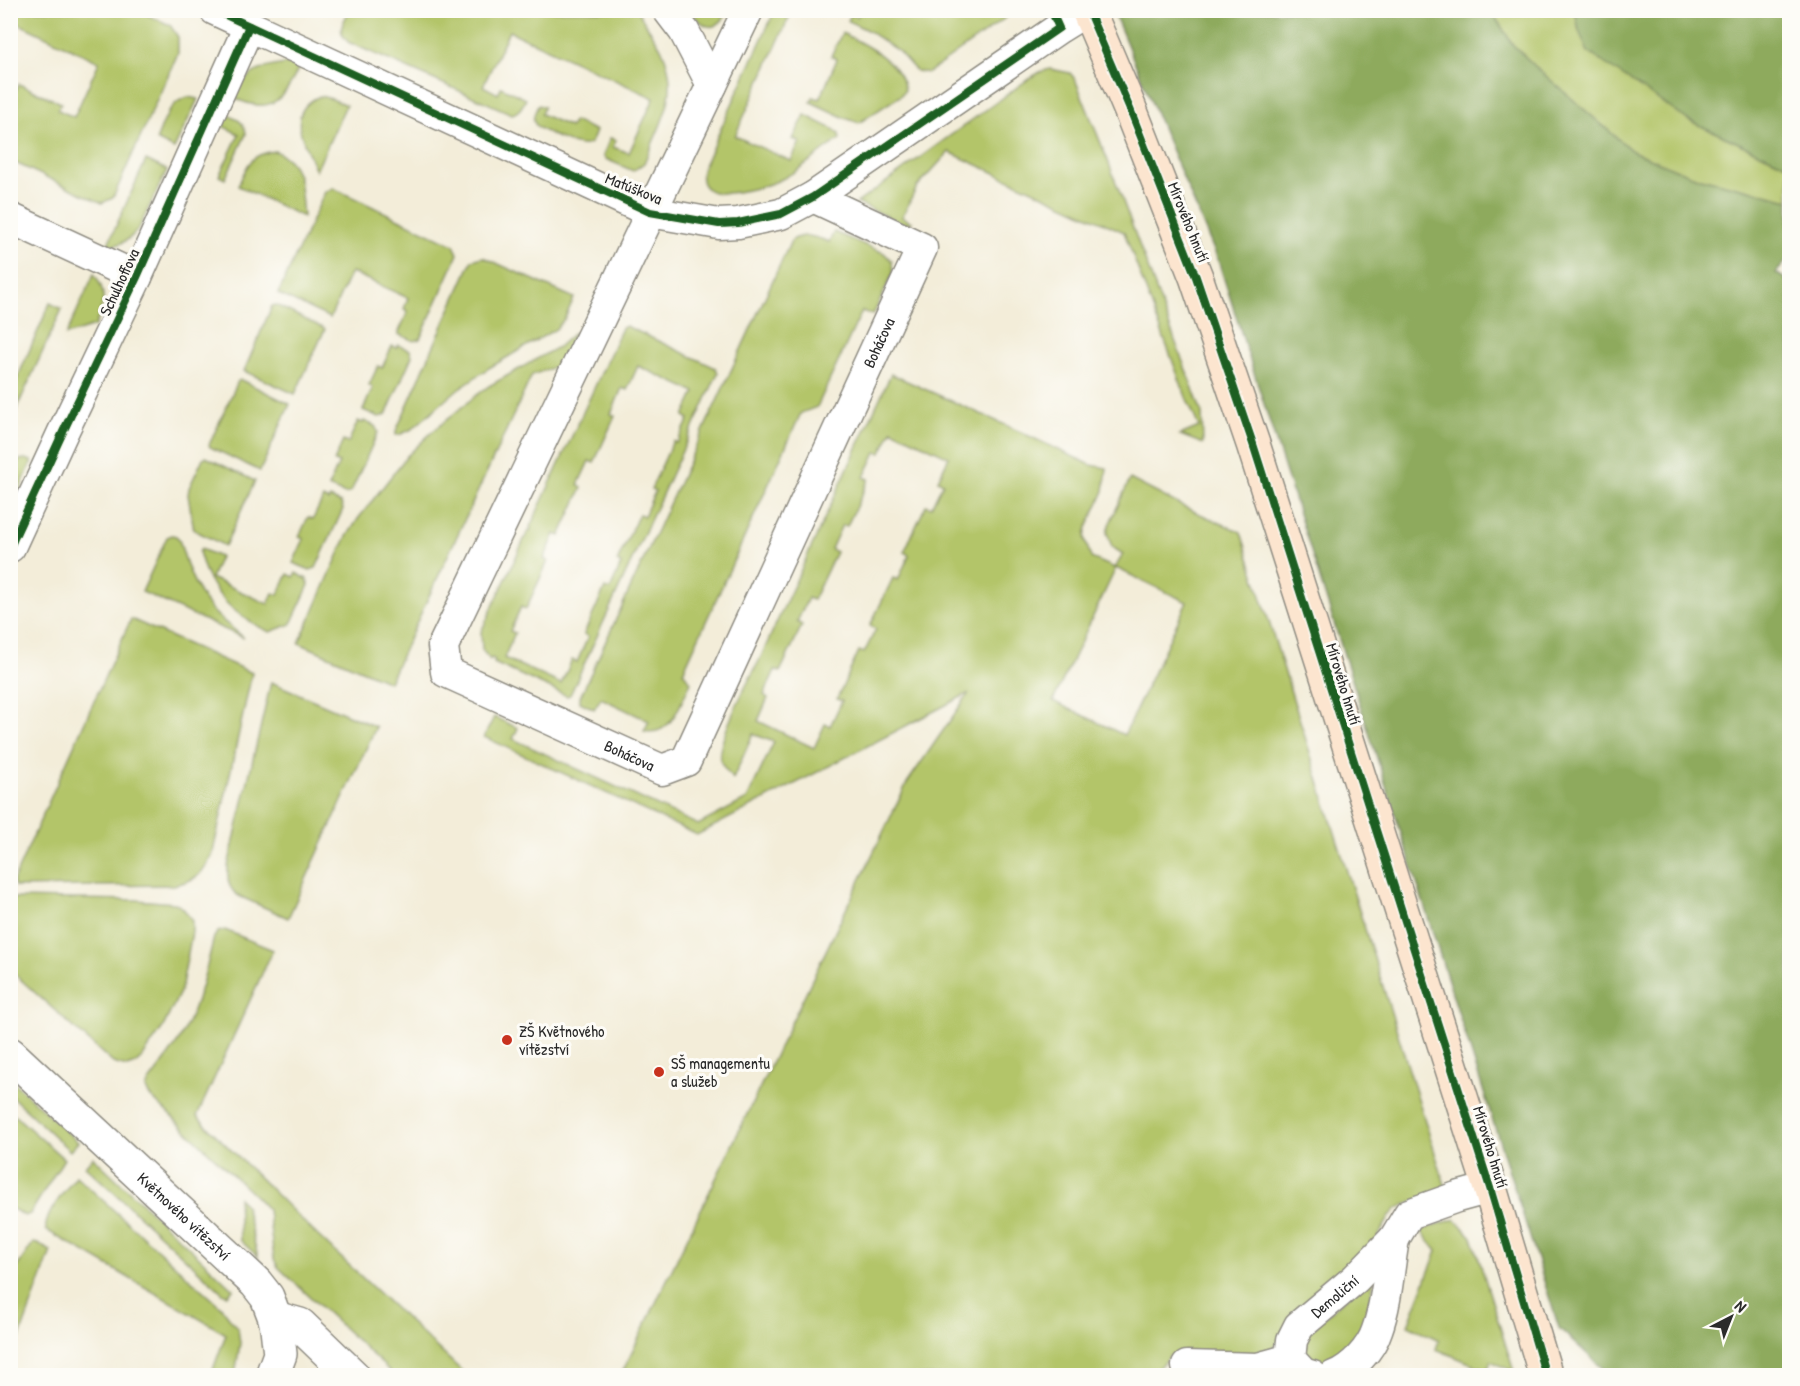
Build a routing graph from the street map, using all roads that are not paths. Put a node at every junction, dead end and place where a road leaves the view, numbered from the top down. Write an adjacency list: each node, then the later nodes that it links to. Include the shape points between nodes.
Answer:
1 (215, 10): 5 (street, Matúškova)
2 (668, 10): 6 (street, via 684,31)
3 (748, 10): 6 (street, Matúškova)
4 (1088, 10): 7 (street, Matúškova); 13 (main road, Mírového hnutí, via 1200,288 1285,541)
5 (249, 26): 8 (street, Matúškova); 10 (street, Schulhoffova)
6 (712, 85): 8 (street, Matúškova)
7 (813, 198): 8 (street, Matúškova, via 781,214 738,223 719,224); 8 (street, Boháčova, via 922,248 686,761 662,770 446,672 443,646)
8 (650, 212)
9 (10, 218): 10 (street, Schulhoffova)
10 (137, 277): 11 (street, Schulhoffova)
11 (10, 547)
12 (10, 1054): 15 (street, Květnového vítězství, via 256,1283)
13 (1490, 1188): 14 (street, Demoliční, via 1409,1214); 21 (main road, Mírového hnutí)
14 (1394, 1239): 17 (street, Demoliční, via 1355,1279 1299,1326 1292,1340); 20 (street, Demoliční, via 1377,1332 1362,1356)
15 (275, 1318): 18 (street, Květnového vítězství, via 280,1354); 19 (street, via 300,1325)
16 (1187, 1366): 17 (street, Demoliční)
17 (1301, 1367)
18 (272, 1376)
19 (353, 1376)
20 (1334, 1376)
21 (1546, 1376)

